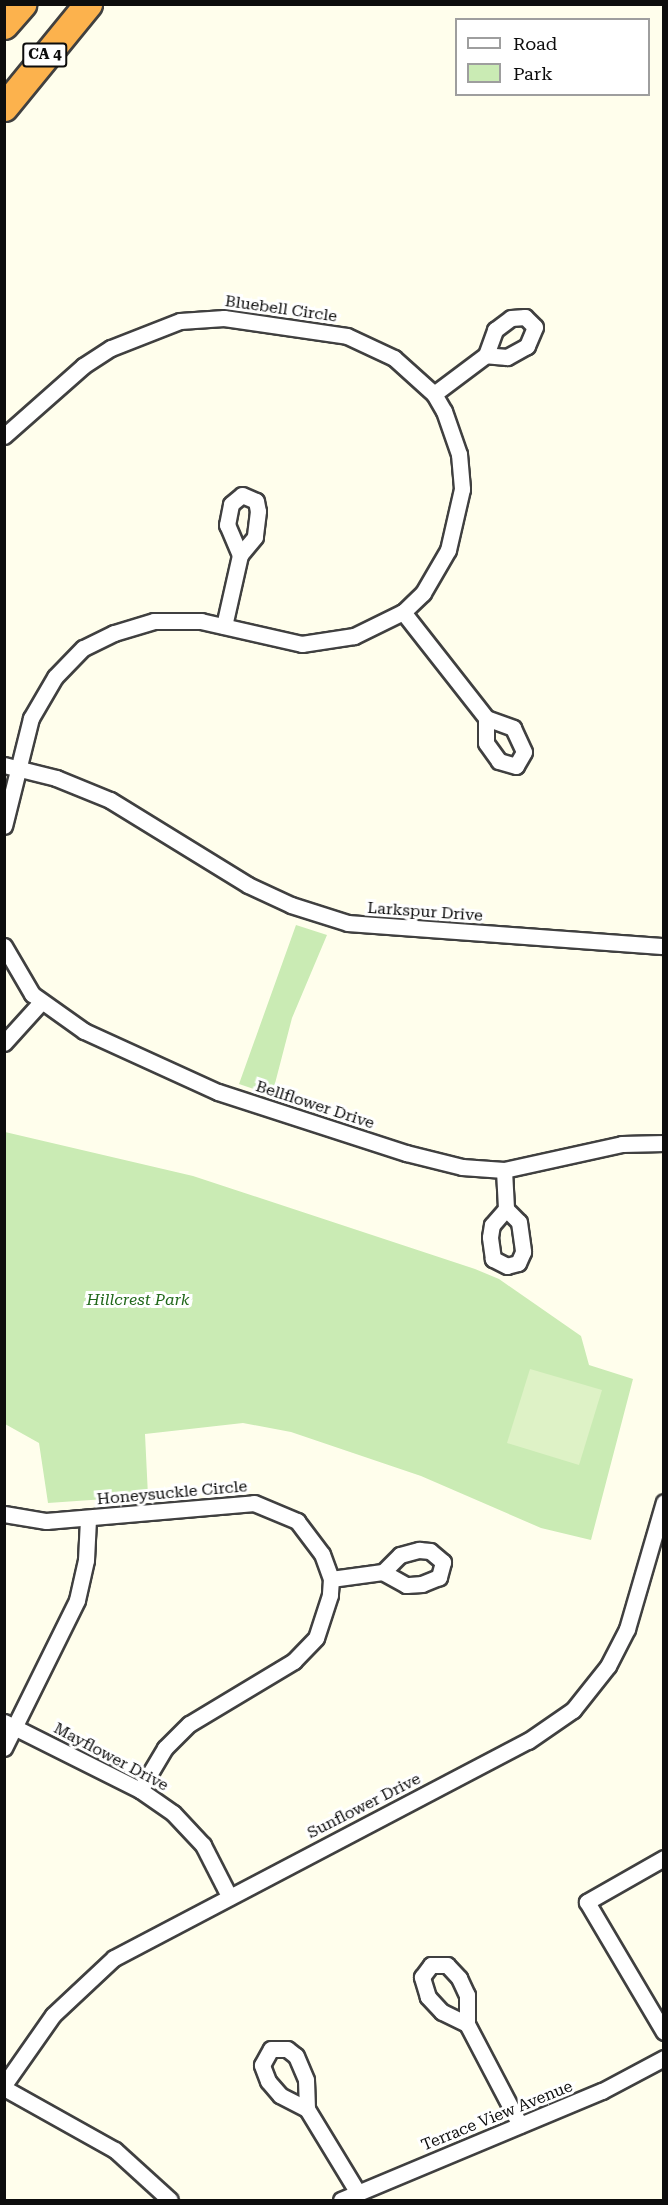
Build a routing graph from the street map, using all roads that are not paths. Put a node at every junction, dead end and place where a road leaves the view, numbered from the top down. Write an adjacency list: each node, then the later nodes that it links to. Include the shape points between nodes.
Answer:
1 (22, 4): 3 (highway, CA 4)
2 (88, 4): 4 (highway, CA 4)
3 (4, 25)
4 (4, 107)
5 (486, 355): 6 (street)
6 (434, 394): 7 (street, Bluebell Circle, via 394,358 346,336 201,318 153,328 111,348 83,366); 9 (street, Bluebell Circle, via 459,454 460,509 438,572)
7 (4, 436)
8 (240, 555): 10 (street)
9 (403, 612): 10 (street, Bluebell Circle, via 354,636 302,644); 11 (street)
10 (224, 626): 12 (street, Bluebell Circle, via 201,621 154,621 114,633 83,648 44,693)
11 (486, 718)
12 (11, 766): 13 (street); 15 (street, Larkspur Drive, via 110,800 248,885 291,905 348,923)
13 (4, 826)
14 (4, 946): 16 (street, Bellflower Drive, via 21,979)
15 (663, 946)
16 (41, 1002): 17 (street); 19 (street, Bellflower Drive, via 84,1031 218,1092 435,1161)
17 (4, 1043)
18 (663, 1143): 19 (street, Bellflower Drive, via 622,1144)
19 (504, 1170): 20 (street)
20 (506, 1209)
21 (663, 1502): 30 (street, Sunflower Drive, via 627,1629 608,1666 573,1710 528,1741)
22 (4, 1514): 23 (street, Honeysuckle Circle, via 46,1521)
23 (88, 1519): 25 (street, Honeysuckle Circle, via 263,1505 292,1518 309,1533); 26 (street, via 81,1590)
24 (383, 1572): 25 (street)
25 (331, 1579): 28 (street, Honeysuckle Circle, via 328,1607 311,1645 282,1669 189,1724 165,1748)
26 (10, 1725): 27 (street); 28 (street, Mayflower Drive)
27 (4, 1748)
28 (140, 1790): 30 (street, Mayflower Drive, via 192,1831)
29 (663, 1858): 32 (street, via 587,1902)
30 (229, 1896): 34 (street, Sunflower Drive, via 96,1971 40,2031)
31 (467, 2024): 36 (street)
32 (663, 2032)
33 (663, 2058): 36 (street, Terrace View Avenue, via 602,2091)
34 (4, 2086): 38 (street, via 115,2150)
35 (307, 2109): 37 (street)
36 (520, 2125): 37 (street, Terrace View Avenue)
37 (358, 2193): 39 (street, Terrace View Avenue)
38 (170, 2200)
39 (341, 2200)

